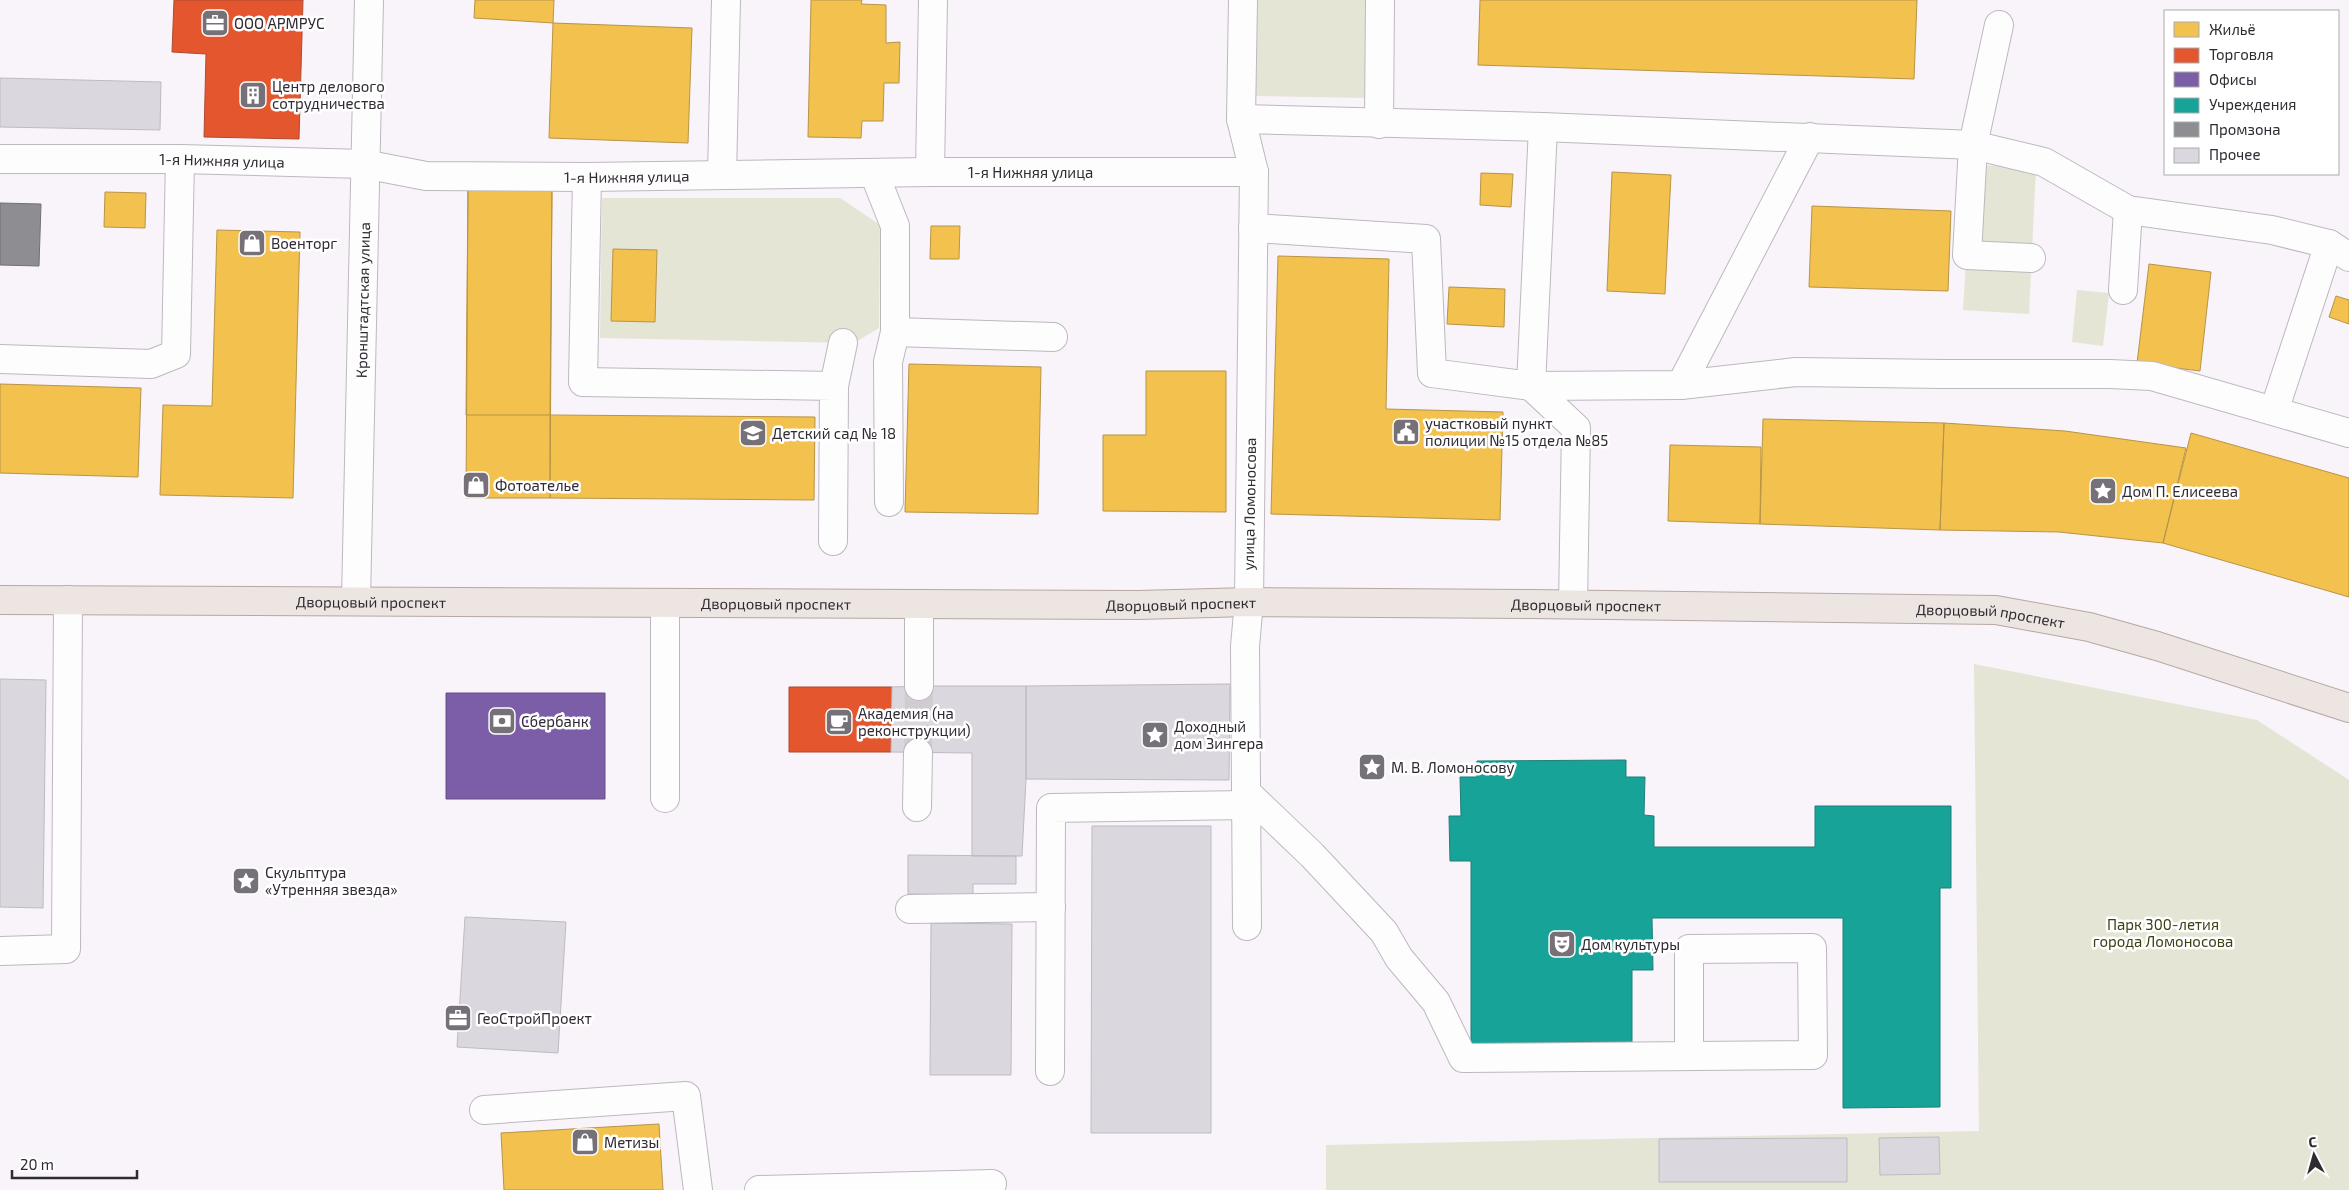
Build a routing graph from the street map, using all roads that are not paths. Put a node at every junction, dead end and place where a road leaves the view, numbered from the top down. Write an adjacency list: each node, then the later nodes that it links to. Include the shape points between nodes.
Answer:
1 (368, 0): 14 (street, Кронштадтская улица)
2 (726, 0): 18 (street)
3 (933, 0): 15 (street)
4 (1242, 0): 7 (street, улица Ломоносова)
5 (1380, 0): 8 (street)
6 (1999, 25): 11 (street)
7 (1241, 119): 8 (street); 16 (street, улица Ломоносова)
8 (1379, 124): 9 (street)
9 (1543, 127): 10 (street); 31 (street)
10 (1810, 137): 11 (street); 29 (street)
11 (1973, 145): 20 (street, via 2044,162); 23 (street, via 1967,255)
12 (0, 159): 13 (street, 1-я Нижняя улица)
13 (180, 159): 14 (street, 1-я Нижняя улица); 28 (street, via 176,354 151,364)
14 (364, 164): 19 (street, 1-я Нижняя улица, via 426,176); 38 (street, Кронштадтская улица)
15 (930, 172): 16 (street, 1-я Нижняя улица); 17 (street, 1-я Нижняя улица)
16 (1254, 172): 21 (street, улица Ломоносова)
17 (874, 174): 18 (street, 1-я Нижняя улица); 25 (street, via 895,226)
18 (722, 175): 19 (street, 1-я Нижняя улица)
19 (587, 177): 30 (street, via 583,382)
20 (2128, 210): 22 (street, via 2272,230); 24 (street)
21 (1252, 228): 31 (street, via 1426,239 1432,373); 39 (street, улица Ломоносова)
22 (2339, 250): 32 (street)
23 (2032, 258)
24 (2123, 290)
25 (895, 332): 26 (street); 34 (street, via 888,362)
26 (1053, 337)
27 (843, 343): 30 (street)
28 (0, 359)
29 (1681, 385): 31 (street); 32 (street, via 1796,372 2110,374 2152,376)
30 (834, 386): 35 (street)
31 (1531, 386): 42 (street, via 1576,428)
32 (2274, 411): 33 (street)
33 (2349, 434)
34 (889, 502)
35 (833, 541)
36 (0, 600): 37 (main road, Дворцовый проспект)
37 (68, 600): 38 (main road, Дворцовый проспект); 52 (street, via 66,949)
38 (356, 600): 40 (main road, Дворцовый проспект)
39 (1248, 602): 41 (main road, Дворцовый проспект); 42 (main road, Дворцовый проспект); 47 (street, улица Ломоносова, via 1245,646)
40 (665, 603): 41 (main road, Дворцовый проспект); 46 (street)
41 (919, 604): 43 (street)
42 (1572, 604): 44 (main road, Дворцовый проспект, via 1996,610 2097,629)
43 (919, 686)
44 (2349, 708)
45 (918, 753): 48 (street)
46 (665, 798)
47 (1246, 798): 49 (street, via 1051,808); 51 (street, улица Ломоносова); 53 (street, via 1312,855 1384,932 1399,958 1436,1002 1463,1058)
48 (917, 807)
49 (1051, 907): 50 (street); 54 (street)
50 (910, 909)
51 (1247, 926)
52 (0, 951)
53 (1689, 1055): 53 (street, via 1813,1056 1812,948 1689,949)
54 (1050, 1071)
55 (484, 1110): 57 (street, via 686,1096)
56 (992, 1184): 58 (street)
57 (698, 1190)
58 (759, 1190)

